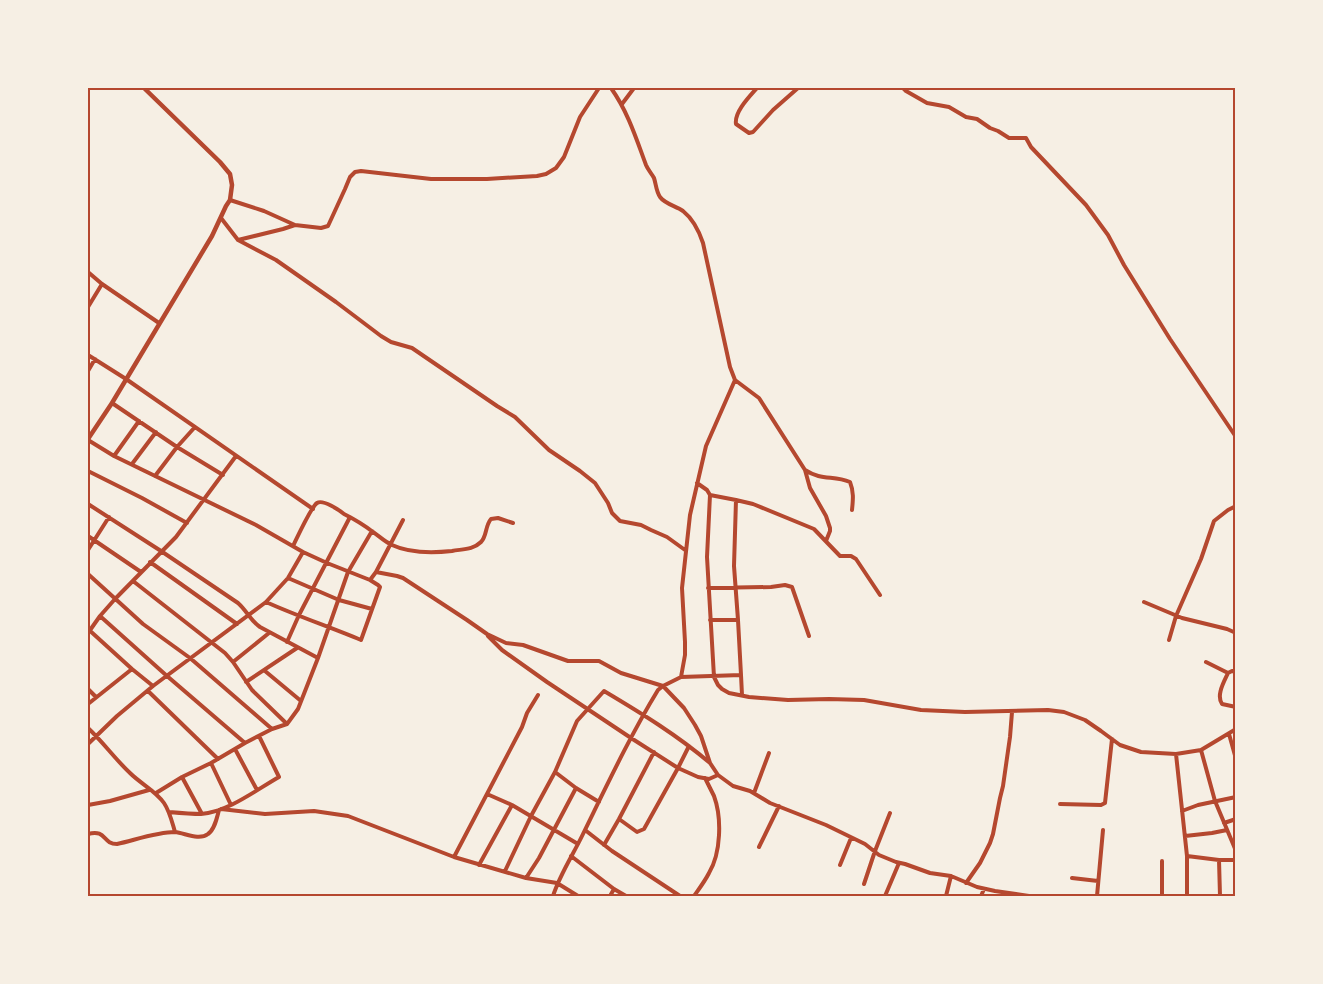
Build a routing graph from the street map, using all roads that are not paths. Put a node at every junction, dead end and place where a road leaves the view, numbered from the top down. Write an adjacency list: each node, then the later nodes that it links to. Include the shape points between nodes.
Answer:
1 (144, 88): 9 (street, via 230,174)
2 (599, 88): 11 (street, via 580,117 564,157 556,168 546,174 431,179 360,170 350,176 328,226)
3 (611, 88): 8 (street)
4 (634, 88): 8 (street)
5 (757, 88): 6 (street, via 735,120 749,133 754,132)
6 (798, 88)
7 (903, 88): 26 (street, via 927,103 948,107 977,119 1009,138 1026,138 1086,205 1108,235 1170,339)
8 (622, 104): 21 (street, via 660,196 682,211 700,232)
9 (230, 200): 10 (street); 11 (street)
10 (221, 218): 12 (street); 16 (street)
11 (295, 224): 12 (street)
12 (238, 240): 56 (street, via 276,260 381,336 412,348 515,417 549,450 595,483 620,521 641,525)
13 (88, 273): 14 (street)
14 (102, 284): 15 (street); 16 (street)
15 (88, 307)
16 (159, 323): 20 (street)
17 (88, 355): 18 (street)
18 (95, 359): 19 (street); 20 (street)
19 (88, 371)
20 (126, 379): 22 (street); 24 (street)
21 (735, 380): 32 (street, via 759,398); 36 (street, via 706,446)
22 (112, 403): 23 (street); 27 (street)
23 (139, 421): 25 (street); 29 (street)
24 (195, 427): 28 (street); 30 (street)
25 (156, 432): 28 (street); 31 (street)
26 (1236, 437)
27 (88, 440): 29 (street)
28 (178, 447): 34 (street); 35 (street)
29 (114, 456): 31 (street)
30 (236, 456): 34 (street); 42 (street)
31 (132, 464): 35 (street)
32 (805, 470): 43 (street, via 821,478 850,482 854,497); 52 (street, via 810,488 828,522 830,531)
33 (88, 471): 47 (street)
34 (223, 475): 38 (street)
35 (155, 476): 38 (street)
36 (697, 484): 37 (street); 56 (street)
37 (710, 495): 39 (street); 69 (street)
38 (204, 499): 47 (street); 54 (street)
39 (736, 500): 52 (street, via 814,529); 70 (street)
40 (88, 504): 44 (street)
41 (1236, 506): 80 (street, via 1214,521)
42 (313, 509): 45 (street, via 317,503 323,502); 54 (street)
43 (852, 510)
44 (109, 517): 51 (street); 57 (street)
45 (350, 517): 49 (street); 60 (street)
46 (402, 520): 53 (street)
47 (187, 523): 57 (street)
48 (513, 523): 53 (street, via 491,519 482,542 469,548 417,551)
49 (372, 531): 53 (street); 62 (street)
50 (88, 536): 51 (street)
51 (94, 541): 55 (street); 61 (street)
52 (826, 541): 71 (street, via 840,556 856,559)
53 (390, 544): 63 (street)
54 (293, 546): 58 (street)
55 (88, 550)
56 (685, 550): 104 (street, via 682,588 685,656)
57 (162, 551): 59 (street); 77 (street, via 238,603)
58 (303, 552): 60 (street); 65 (street)
59 (150, 562): 61 (street); 83 (street)
60 (327, 563): 62 (street); 68 (street)
61 (141, 572): 67 (street)
62 (348, 572): 66 (street); 73 (street)
63 (376, 572): 66 (street); 88 (street, via 403,578)
64 (88, 574): 72 (street)
65 (288, 578): 68 (street); 74 (street)
66 (370, 580): 76 (street, via 380,589)
67 (133, 581): 72 (street); 92 (street)
68 (314, 588): 73 (street); 79 (street)
69 (708, 588): 70 (street); 81 (street)
70 (736, 588): 82 (street); 89 (street, via 792,587)
71 (880, 595)
72 (115, 599): 78 (street); 94 (street)
73 (339, 600): 76 (street); 84 (street)
74 (266, 602): 77 (street); 79 (street)
75 (1144, 602): 80 (street)
76 (372, 610): 84 (street, via 361,640)
77 (249, 615): 83 (street); 86 (street)
78 (100, 616): 85 (street); 103 (street)
79 (299, 616): 84 (street); 91 (street)
80 (1176, 616): 87 (street); 90 (street)
81 (710, 620): 82 (street); 105 (street)
82 (738, 620): 102 (street)
83 (237, 624): 92 (street)
84 (329, 626): 95 (street)
85 (88, 631): 98 (street)
86 (269, 633): 91 (street); 96 (street)
87 (1236, 633)
88 (486, 634): 108 (street, via 568,661 599,661 621,674); 117 (street, via 502,650)
89 (809, 636)
90 (1169, 640)
91 (287, 642): 93 (street)
92 (212, 643): 94 (street); 96 (street)
93 (297, 648): 95 (street); 99 (street)
94 (190, 658): 103 (street); 122 (street)
95 (318, 658): 114 (street)
96 (233, 662): 106 (street)
97 (1206, 662): 101 (street)
98 (132, 669): 107 (street); 113 (street)
99 (265, 671): 106 (street); 114 (street)
100 (1236, 672): 101 (street)
101 (1228, 673): 116 (street, via 1219,700 1222,704)
102 (741, 675): 105 (street); 112 (street)
103 (166, 676): 107 (street); 129 (street)
104 (681, 677): 105 (street); 108 (street)
105 (714, 677): 112 (street, via 722,689)
106 (246, 682): 120 (street)
107 (153, 686): 110 (street)
108 (663, 686): 119 (street); 140 (street, via 684,708 695,726)
109 (88, 689): 113 (street)
110 (148, 691): 125 (street); 138 (street)
111 (538, 695): 150 (street)
112 (742, 695): 118 (street, via 788,700 864,700 930,710)
113 (96, 696): 115 (street)
114 (301, 701): 120 (street)
115 (88, 704)
116 (1236, 707)
117 (589, 710): 119 (street, via 604,690); 127 (street); 142 (street, via 577,721)
118 (1012, 712): 128 (street, via 1064,712 1085,720); 197 (street, via 1004,786 993,834 980,864)
119 (643, 714): 127 (street); 131 (street)
120 (287, 724): 122 (street)
121 (88, 728): 125 (street)
122 (272, 729): 126 (street)
123 (1236, 729): 124 (street)
124 (1229, 734): 133 (street); 137 (street)
125 (96, 736): 130 (street); 147 (street)
126 (259, 736): 129 (street); 148 (street, via 278,777)
127 (631, 738): 134 (street); 154 (street)
128 (1112, 739): 136 (street, via 1141,752); 157 (street, via 1105,803)
129 (245, 743): 132 (street)
130 (88, 744)
131 (690, 746): 140 (street); 141 (street)
132 (235, 749): 138 (street); 148 (street)
133 (1201, 750): 136 (street); 153 (street)
134 (654, 752): 141 (street); 166 (street)
135 (769, 753): 151 (street)
136 (1176, 754): 161 (street)
137 (1236, 758)
138 (218, 759): 139 (street)
139 (211, 763): 144 (street); 158 (street)
140 (710, 763): 143 (street)
141 (678, 768): 145 (street); 166 (street, via 644,829 637,832)
142 (555, 772): 146 (street); 165 (street)
143 (718, 775): 145 (street); 151 (street, via 733,786)
144 (182, 777): 149 (street); 164 (street)
145 (705, 778): 206 (street, via 719,815 719,832 717,853 710,872)
146 (576, 788): 154 (street); 169 (street)
147 (149, 790): 149 (street); 155 (street)
148 (256, 790): 158 (street)
149 (156, 793): 162 (street)
150 (487, 794): 156 (street); 184 (street)
151 (754, 794): 159 (street)
152 (1236, 798): 153 (street)
153 (1216, 801): 161 (street); 168 (street)
154 (599, 802): 170 (street)
155 (88, 804)
156 (512, 804): 165 (street); 189 (street)
157 (1060, 804)
158 (231, 805): 160 (street)
159 (779, 806): 176 (street); 179 (street)
160 (220, 809): 164 (street); 173 (street, via 208,835); 184 (street, via 265,814 314,810 348,816)
161 (1182, 811): 175 (street)
162 (169, 812): 164 (street); 173 (street)
163 (890, 813): 180 (street)
164 (202, 814)
165 (531, 816): 169 (street); 191 (street)
166 (619, 819): 178 (street)
167 (1236, 819): 168 (street)
168 (1224, 823): 172 (street)
169 (554, 829): 177 (street); 193 (street)
170 (585, 830): 177 (street); 178 (street)
171 (1103, 830): 195 (street)
172 (1226, 830): 175 (street); 181 (street)
173 (175, 832): 174 (street, via 117,844 96,832)
174 (88, 834)
175 (1185, 836): 183 (street)
176 (851, 838): 180 (street); 190 (street)
177 (578, 844): 182 (street)
178 (604, 845): 205 (street)
179 (758, 847)
180 (874, 851): 188 (street); 198 (street)
181 (1236, 851)
182 (571, 856): 196 (street); 200 (street)
183 (1187, 856): 185 (street); 213 (street)
184 (454, 857): 189 (street)
185 (1220, 860): 186 (street); 214 (street)
186 (1236, 860)
187 (1162, 861): 212 (street)
188 (899, 863): 192 (street); 207 (street)
189 (479, 865): 191 (street)
190 (840, 865)
191 (505, 871): 193 (street)
192 (951, 876): 197 (street); 208 (street)
193 (526, 878): 196 (street)
194 (1072, 878): 195 (street)
195 (1098, 881): 211 (street)
196 (557, 883): 201 (street); 202 (street)
197 (966, 883): 199 (street)
198 (864, 884)
199 (984, 888): 209 (street); 210 (street)
200 (614, 889): 203 (street); 204 (street)
201 (553, 896)
202 (578, 896)
203 (610, 896)
204 (626, 896)
205 (680, 896)
206 (694, 896)
207 (885, 896)
208 (946, 896)
209 (981, 896)
210 (1029, 896)
211 (1097, 896)
212 (1162, 896)
213 (1187, 896)
214 (1220, 896)

